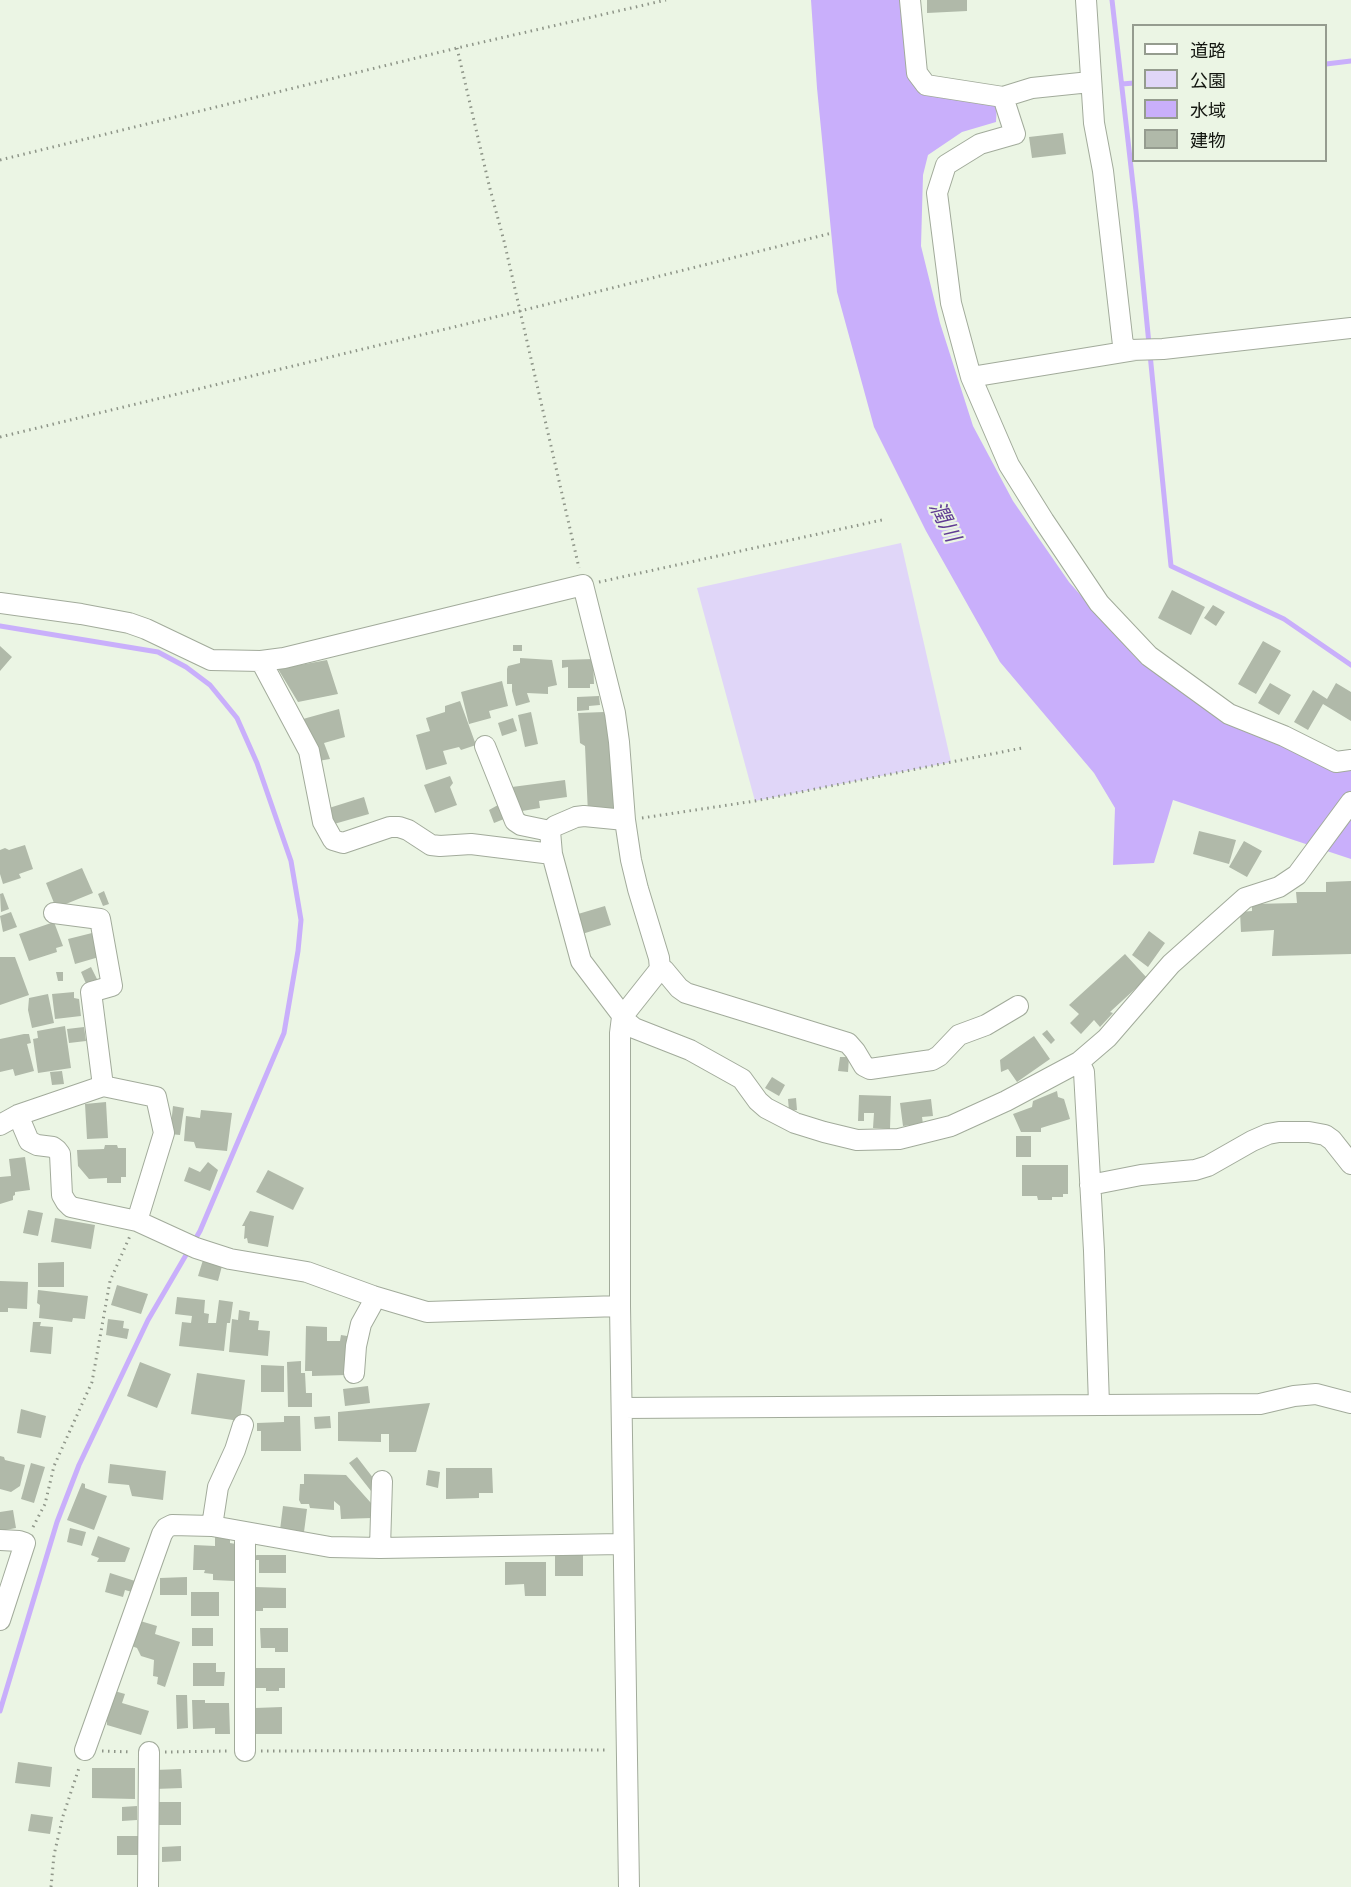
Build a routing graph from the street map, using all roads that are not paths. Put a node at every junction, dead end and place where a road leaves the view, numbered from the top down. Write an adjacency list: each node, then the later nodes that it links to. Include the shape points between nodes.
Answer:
1 (910, 0): 4 (street, via 917,73 926,85)
2 (1086, 0): 3 (street)
3 (1091, 84): 4 (street, via 1032,88); 6 (street, via 1121,337 1127,349)
4 (1003, 97): 7 (street, via 1015,134 980,144 946,165 937,193 951,303)
5 (1351, 328): 6 (street)
6 (1136, 350): 7 (street)
7 (971, 377): 11 (street, via 1009,465 1044,521 1099,603 1149,656 1229,714 1336,762)
8 (0, 603): 9 (street, via 129,623 211,660)
9 (261, 661): 13 (street, via 583,585 615,713); 15 (street, via 309,751 323,822 333,840 343,843 399,827 431,845 471,844)
10 (485, 746): 14 (street, via 515,821)
11 (1351, 760)
12 (1351, 802): 20 (street, via 1297,875 1279,886 1245,897 1171,964 1107,1038)
13 (625, 820): 14 (street, via 576,817); 17 (street, via 638,889)
14 (550, 831): 15 (street)
15 (552, 854): 19 (street, via 581,961)
16 (54, 913): 21 (street, via 100,920 112,986 91,992)
17 (660, 969): 18 (street, via 686,993 848,1043 864,1066 870,1068 932,1060 959,1035); 19 (street)
18 (1018, 1006)
19 (622, 1017): 20 (street, via 634,1028 690,1050 742,1079 766,1108 795,1123 857,1140 899,1138 951,1126); 28 (street)
20 (1079, 1062): 25 (street, via 1084,1072)
21 (103, 1086): 22 (street); 26 (street, via 156,1097 164,1133)
22 (18, 1115): 23 (street); 26 (street, via 29,1141 53,1147 60,1154 62,1195 71,1207)
23 (0, 1125)
24 (1351, 1164): 25 (street, via 1325,1135 1279,1132 1196,1170)
25 (1090, 1185): 31 (street)
26 (137, 1221): 27 (street, via 230,1259 307,1272)
27 (373, 1296): 28 (street, via 427,1312); 29 (street, via 361,1324)
28 (620, 1306): 32 (street)
29 (354, 1373)
30 (1351, 1403): 31 (street, via 1316,1394 1260,1404)
31 (1099, 1405): 32 (street)
32 (622, 1408): 38 (street)
33 (243, 1425): 35 (street, via 218,1487)
34 (382, 1481): 39 (street)
35 (212, 1526): 36 (street); 41 (street, via 172,1525 162,1534)
36 (245, 1532): 39 (street, via 330,1547); 42 (street)
37 (0, 1540): 40 (street, via 25,1543)
38 (622, 1544): 39 (street); 45 (street)
39 (380, 1548)
40 (0, 1620)
41 (85, 1750)
42 (245, 1751)
43 (149, 1752): 44 (street)
44 (148, 1887)
45 (629, 1887)

